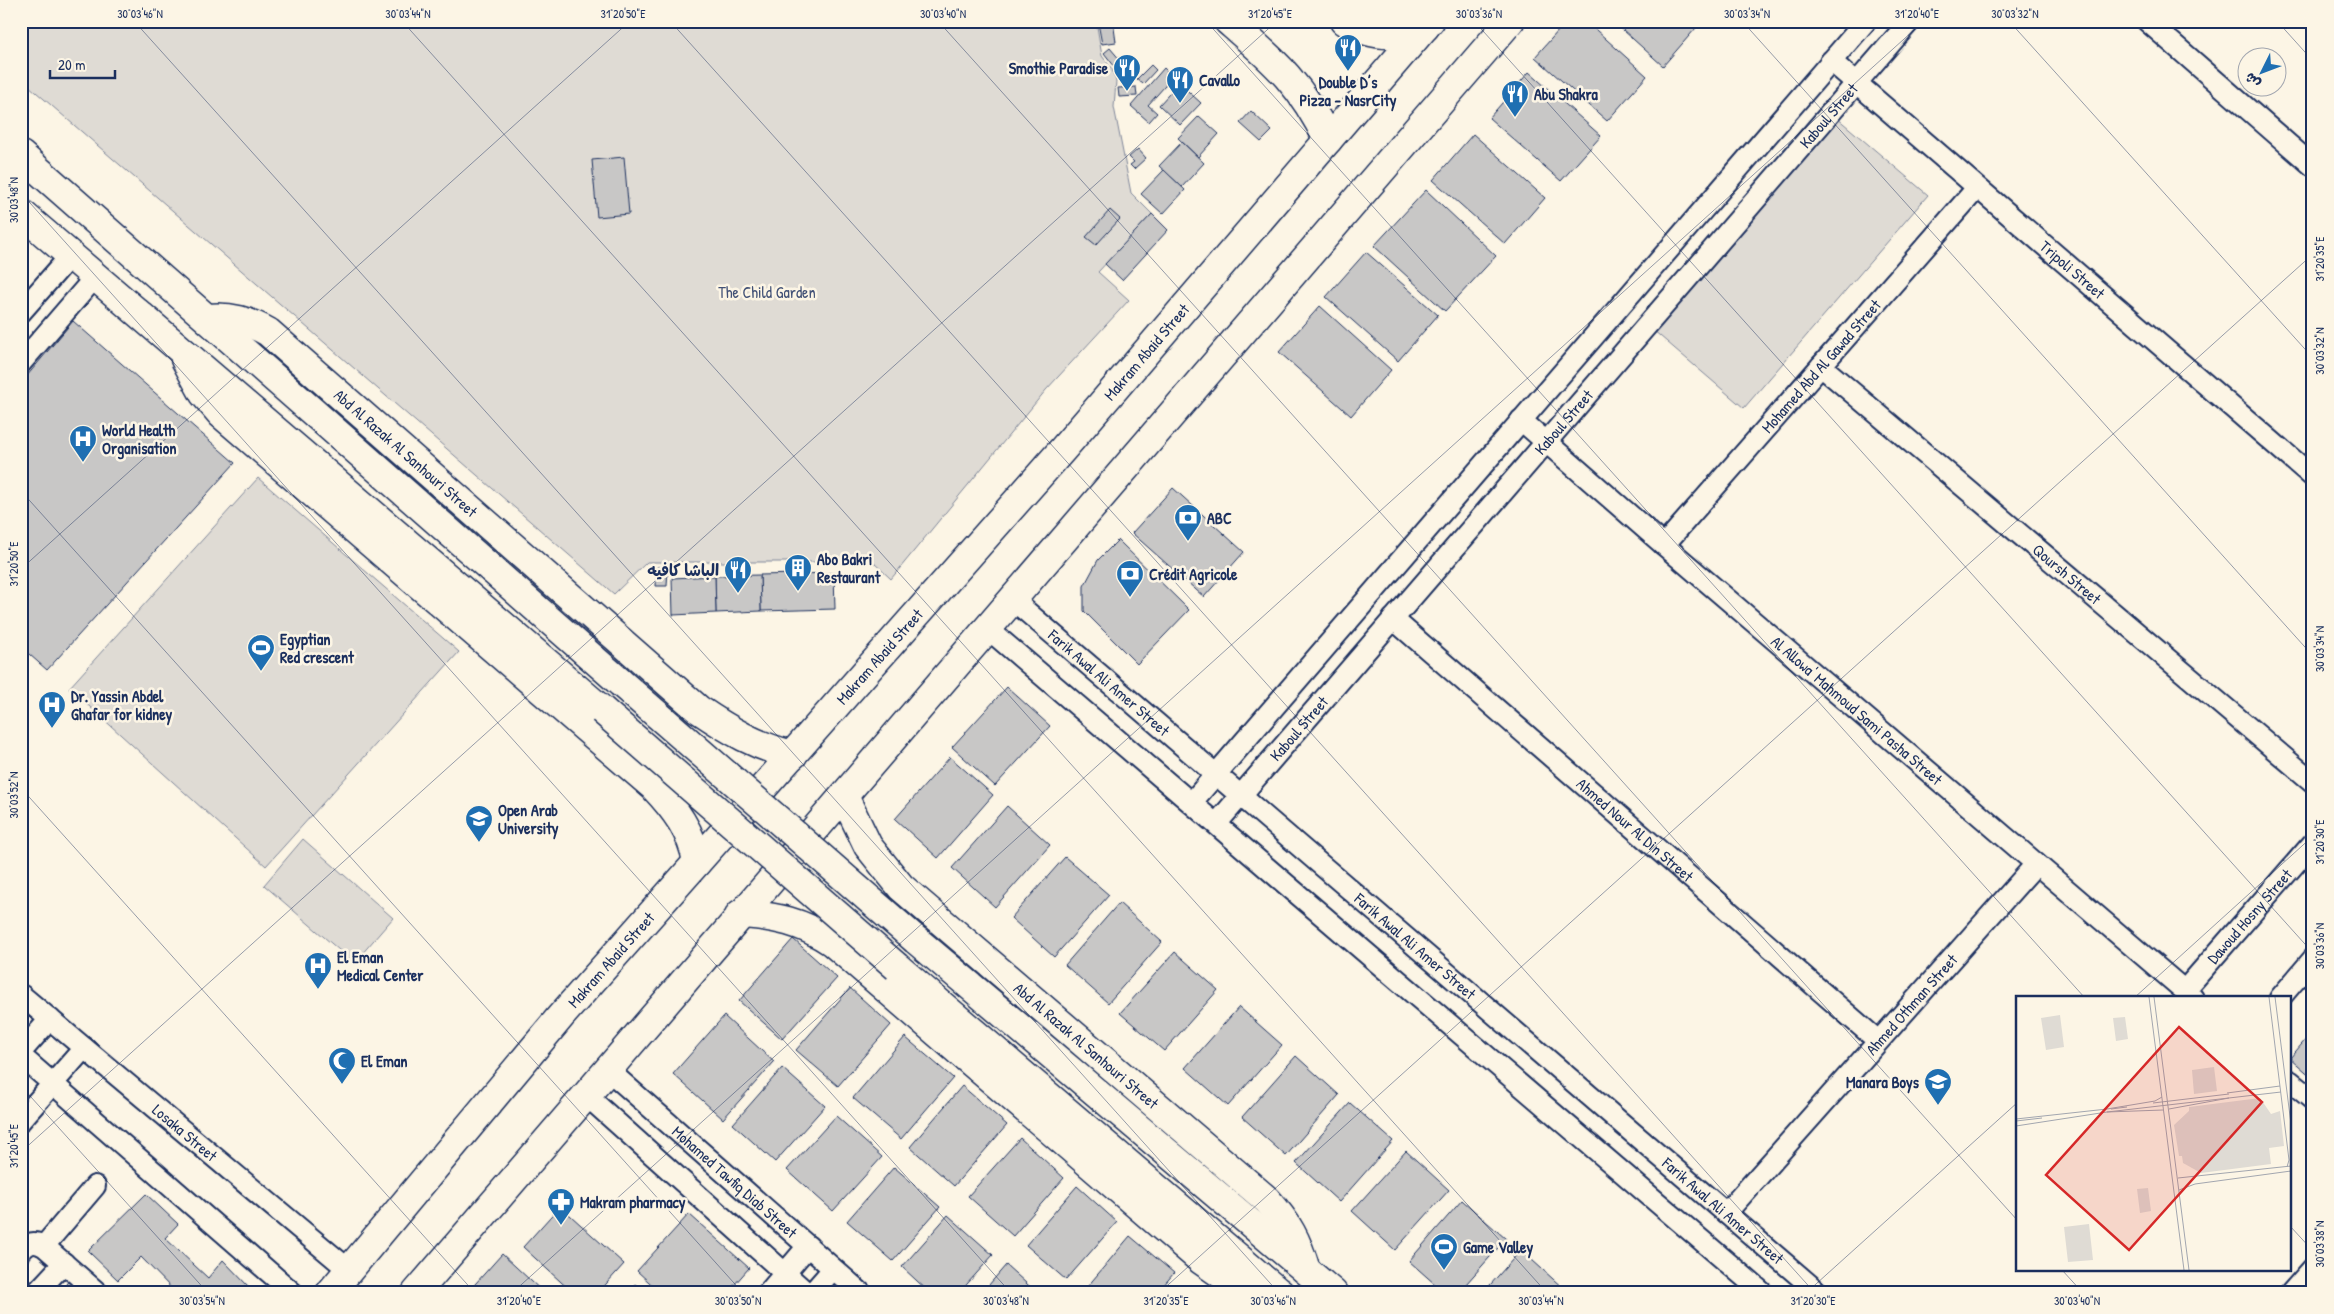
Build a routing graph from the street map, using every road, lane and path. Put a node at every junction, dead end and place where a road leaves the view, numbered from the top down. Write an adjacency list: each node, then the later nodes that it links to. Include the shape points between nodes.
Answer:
1 (1228, 21): 10 (street, via 1292,80 1313,110)
2 (1344, 21): 7 (street, via 1379,35 1403,34)
3 (1510, 21): 26 (street)
4 (1866, 21): 8 (street, Kaboul Street)
5 (1910, 21): 9 (street, Kaboul Street)
6 (2147, 21): 12 (street)
7 (1428, 24): 10 (street, Makram Abaid Street)
8 (1831, 61): 9 (street, Tripoli Street); 22 (street, Kaboul Street)
9 (1857, 83): 13 (street, Tripoli Street); 23 (street, Kaboul Street)
10 (1328, 140): 30 (street, Makram Abaid Street)
11 (21, 154): 18 (street)
12 (2313, 166)
13 (1978, 188): 21 (street, Mohamed Abd Al Gawad Street); 24 (street, Tripoli Street)
14 (21, 213): 15 (street)
15 (71, 255): 16 (street); 17 (street)
16 (96, 276): 19 (street); 20 (street)
17 (21, 312)
18 (208, 318): 29 (street, Abd Al Razak Al Sanhouri Street, via 240,319 268,332); 68 (street, bridge, via 909,933)
19 (181, 348): 31 (street, via 204,394 221,414); 79 (street, bridge, via 904,973)
20 (21, 363)
21 (1821, 366): 25 (street, Mohamed Abd Al Gawad Street); 33 (street, Qoursh Street)
22 (1521, 420): 23 (street, Al Allowa' Mahmoud Sami Pasha Street); 32 (street, Kaboul Street)
23 (1546, 442): 25 (street, Al Allowa' Mahmoud Sami Pasha Street); 27 (street, Kaboul Street)
24 (2313, 477)
25 (1664, 545): 40 (street, Al Allowa' Mahmoud Sami Pasha Street)
26 (1012, 599): 28 (street); 32 (street, Farik Awal Ali Amer Street)
27 (1393, 618): 34 (street, Kaboul Street); 49 (street, Ahmed Nour Al Din Street)
28 (987, 628): 35 (street); 36 (street)
29 (683, 696): 30 (street, Abd Al Razak Al Sanhouri Street, via 735,734); 31 (street, via 685,724 673,749 654,762)
30 (794, 755): 39 (street, Makram Abaid Street)
31 (632, 766): 39 (street, via 678,815 694,847)
32 (1216, 773): 34 (street, Farik Awal Ali Amer Street); 36 (street, Kaboul Street)
33 (2313, 782)
34 (1241, 794): 37 (street, Kaboul Street); 60 (street, Farik Awal Ali Amer Street)
35 (844, 796): 41 (street, Abd Al Razak Al Sanhouri Street, via 868,846); 42 (street)
36 (1192, 802): 37 (street)
37 (1217, 823): 81 (street)
38 (2313, 843): 45 (street, Dawoud Hosny Street)
39 (697, 862): 67 (street, Makram Abaid Street, via 561,1016)
40 (2036, 864): 45 (street, Al Allowa' Mahmoud Sami Pasha Street); 49 (street, Ahmed Othman Street)
41 (901, 887): 43 (street, via 878,889 859,902 848,923); 68 (street, Abd Al Razak Al Sanhouri Street, via 1266,1200 1285,1220 1298,1244)
42 (740, 914): 43 (street, via 780,917 798,923 816,931); 53 (street)
43 (844, 952): 79 (street, via 1201,1260 1250,1288)
44 (2313, 959): 47 (street)
45 (2189, 994)
46 (21, 995): 48 (street, Losaka Street)
47 (2282, 996)
48 (50, 1019): 50 (street, Losaka Street); 51 (street)
49 (1877, 1040): 60 (street, Ahmed Othman Street)
50 (84, 1048): 55 (street); 67 (street, Losaka Street)
51 (21, 1052)
52 (21, 1056): 55 (street)
53 (608, 1070): 56 (street); 62 (street, Mohamed Tawfiq Diab Street)
54 (2292, 1083): 57 (street)
55 (53, 1084): 58 (street); 72 (street)
56 (587, 1096): 69 (street, Mohamed Tawfiq Diab Street); 74 (street)
57 (2313, 1100)
58 (21, 1120)
59 (94, 1186): 61 (street)
60 (1726, 1213): 82 (street, Farik Awal Ali Amer Street)
61 (44, 1246): 63 (street, via 30,1243); 64 (street)
62 (808, 1246): 66 (street, Mohamed Tawfiq Diab Street); 69 (street)
63 (21, 1251)
64 (64, 1263): 70 (street); 71 (street)
65 (2313, 1268): 83 (street)
66 (833, 1269): 77 (street); 78 (street, Mohamed Tawfiq Diab Street)
67 (349, 1270): 73 (street, Makram Abaid Street)
68 (1306, 1270): 80 (street)
69 (785, 1273): 75 (street); 76 (street, Mohamed Tawfiq Diab Street)
70 (36, 1293)
71 (98, 1293)
72 (292, 1293)
73 (330, 1293)
74 (416, 1293)
75 (768, 1293)
76 (807, 1293)
77 (812, 1293)
78 (861, 1293)
79 (1280, 1293)
80 (1332, 1293)
81 (1763, 1293)
82 (1819, 1293)
83 (2291, 1293)

